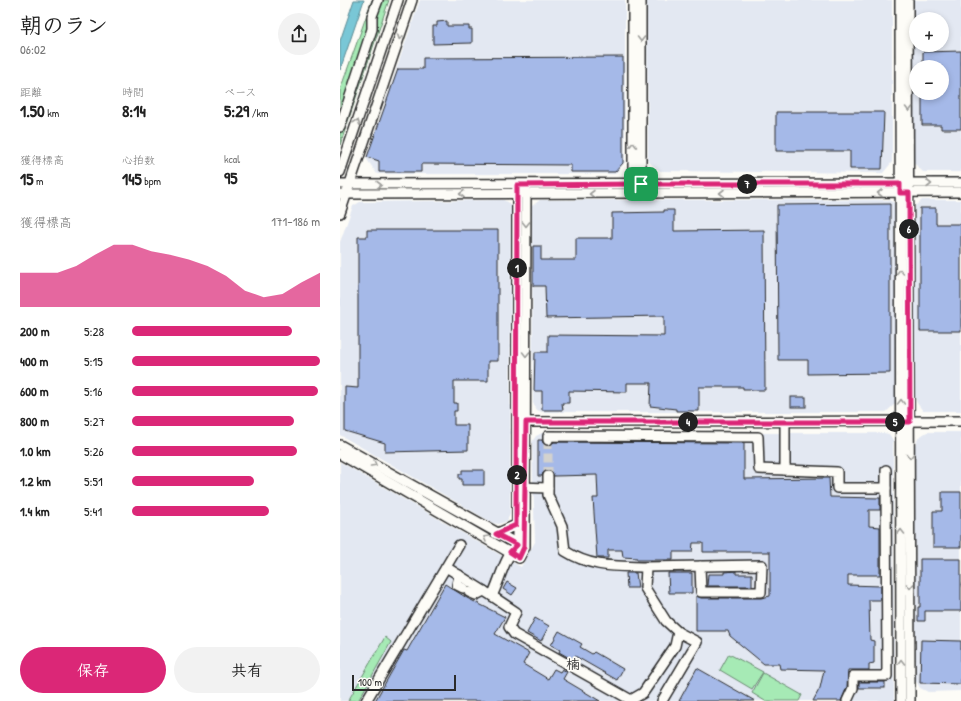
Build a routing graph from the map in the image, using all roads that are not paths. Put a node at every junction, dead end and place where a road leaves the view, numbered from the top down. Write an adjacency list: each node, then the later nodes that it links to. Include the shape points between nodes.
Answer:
1 (378, 0): 8 (street, via 372,16 372,29)
2 (398, 0): 9 (street, one-way to 2)
3 (412, 0): 11 (street, one-way to 11)
4 (632, 0): 12 (street, one-way to 4)
5 (641, 0): 12 (street, one-way to 12)
6 (900, 0): 14 (street)
7 (908, 0): 14 (street, one-way to 14)
8 (340, 127)
9 (340, 172)
10 (340, 184): 11 (street)
11 (350, 184): 15 (street, one-way to 15); 17 (street)
12 (637, 184): 14 (street); 15 (street)
13 (961, 184): 14 (street, one-way to 13)
14 (905, 188): 15 (street, one-way to 15); 16 (street); 22 (street)
15 (521, 189): 17 (street, one-way to 17); 20 (street)
16 (961, 192)
17 (344, 194): 18 (street)
18 (340, 213)
19 (961, 421): 22 (street)
20 (522, 422): 21 (street); 29 (street)
21 (785, 422): 22 (street); 26 (street)
22 (905, 422): 46 (street, one-way to 22); 47 (street, one-way to 47)
23 (548, 440): 26 (street, via 548,436 758,437 759,469)
24 (340, 445): 33 (street, one-way to 33)
25 (340, 454): 35 (street, one-way to 25)
26 (785, 470): 31 (street, via 836,472 837,488)
27 (886, 470): 31 (street)
28 (548, 476): 30 (street)
29 (521, 487): 30 (street); 32 (street); 35 (street)
30 (548, 488): 36 (street, via 548,496 562,526 565,551 578,559 602,566)
31 (886, 488): 45 (street, via 887,676 853,676 853,688)
32 (516, 525): 33 (street); 35 (street)
33 (496, 534): 35 (street)
34 (459, 545): 38 (street)
35 (517, 548): 40 (street, via 501,578)
36 (646, 566): 37 (street); 41 (street, via 644,588 666,622)
37 (700, 566): 37 (street, via 762,565 761,592 701,592)
38 (446, 567): 39 (street); 43 (street)
39 (459, 575): 40 (street); 40 (street, via 456,585 476,595)
40 (488, 594): 42 (street, via 516,612 509,627 514,634)
41 (678, 632): 42 (street, via 675,646 643,693); 44 (street, via 697,642)
42 (632, 700)
43 (366, 701)
44 (662, 701)
45 (847, 701)
46 (901, 701)
47 (910, 701)

